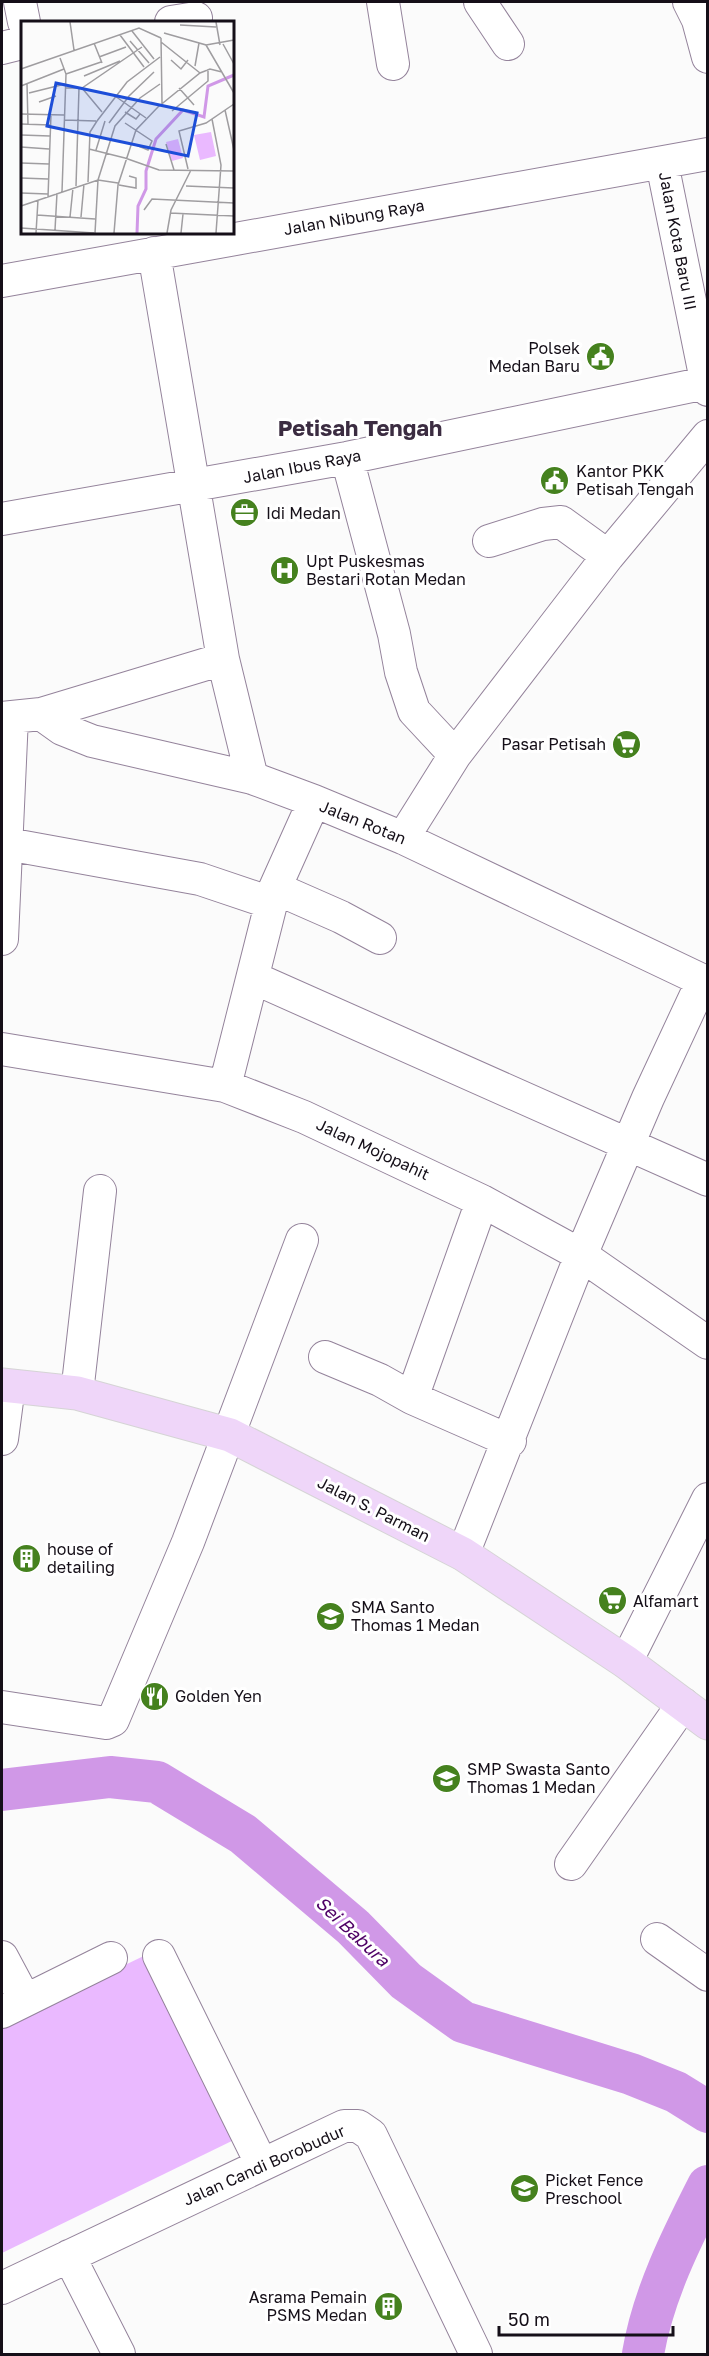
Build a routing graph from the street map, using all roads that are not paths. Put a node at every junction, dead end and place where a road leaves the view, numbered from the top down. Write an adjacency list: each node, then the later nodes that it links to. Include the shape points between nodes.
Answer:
1 (20, 2): 5 (street)
2 (382, 2): 10 (street)
3 (480, 2): 7 (street)
4 (689, 2): 9 (street)
5 (24, 21)
6 (21, 44): 8 (street)
7 (508, 44)
8 (2, 48)
9 (708, 57)
10 (393, 64)
11 (708, 154): 12 (street, Jalan Nibung Raya)
12 (662, 162): 13 (street, Jalan Nibung Raya); 16 (street, Jalan Kota Baru III)
13 (231, 236): 14 (street, Jalan Nibung Raya)
14 (154, 254): 15 (street, Jalan Nibung Raya); 19 (street)
15 (2, 281)
16 (707, 386): 18 (street, Jalan Ibus Raya)
17 (708, 436): 22 (street)
18 (347, 458): 19 (street, Jalan Ibus Raya); 25 (street, via 414,711)
19 (192, 486): 20 (street, Jalan Ibus Raya); 23 (street)
20 (2, 519)
21 (489, 541): 22 (street, via 561,522)
22 (608, 555): 25 (street)
23 (223, 659): 24 (street); 26 (street)
24 (18, 716): 26 (street, Jalan Rotan, via 92,741); 29 (street)
25 (455, 755): 28 (street)
26 (252, 778): 27 (street, Jalan Rotan)
27 (314, 801): 28 (street, Jalan Rotan); 30 (street)
28 (403, 838): 34 (street, Jalan Rotan)
29 (4, 843): 30 (street); 32 (street)
30 (273, 896): 31 (street, via 341,917); 33 (street)
31 (380, 938)
32 (2, 939)
33 (254, 978): 36 (street); 37 (street)
34 (705, 982): 37 (street)
35 (2, 1049): 36 (street, Jalan Mojopahit)
36 (225, 1086): 40 (street, Jalan Mojopahit, via 304,1117)
37 (629, 1143): 38 (street); 42 (street)
38 (708, 1180)
39 (100, 1191): 46 (street)
40 (482, 1201): 42 (street, Jalan Mojopahit); 47 (street)
41 (302, 1240): 48 (street)
42 (580, 1255): 43 (street, Jalan Mojopahit); 50 (street)
43 (708, 1343)
44 (325, 1357): 47 (street)
45 (5, 1386): 46 (main road, Jalan S. Parman); 49 (street)
46 (77, 1393): 48 (main road, Jalan S. Parman)
47 (412, 1398): 50 (street)
48 (230, 1435): 52 (main road, Jalan S. Parman); 54 (street, via 113,1720 106,1723)
49 (2, 1439)
50 (510, 1441): 52 (street)
51 (708, 1500): 53 (street)
52 (464, 1554): 53 (main road, Jalan S. Parman)
53 (626, 1662): 55 (main road, Jalan S. Parman)
54 (2, 1707)
55 (695, 1713): 56 (street)
56 (571, 1864)
57 (657, 1939): 61 (street)
58 (159, 1956): 63 (street)
59 (2, 1957): 62 (street)
60 (111, 1958): 62 (street)
61 (708, 1975)
62 (13, 2006)
63 (261, 2163): 64 (street, Jalan Candi Borobudur); 67 (street, Jalan Candi Borobudur, via 344,2126 358,2126 371,2135)
64 (69, 2256): 65 (street, Jalan Candi Borobudur); 66 (street)
65 (2, 2288)
66 (118, 2355)
67 (476, 2355)

